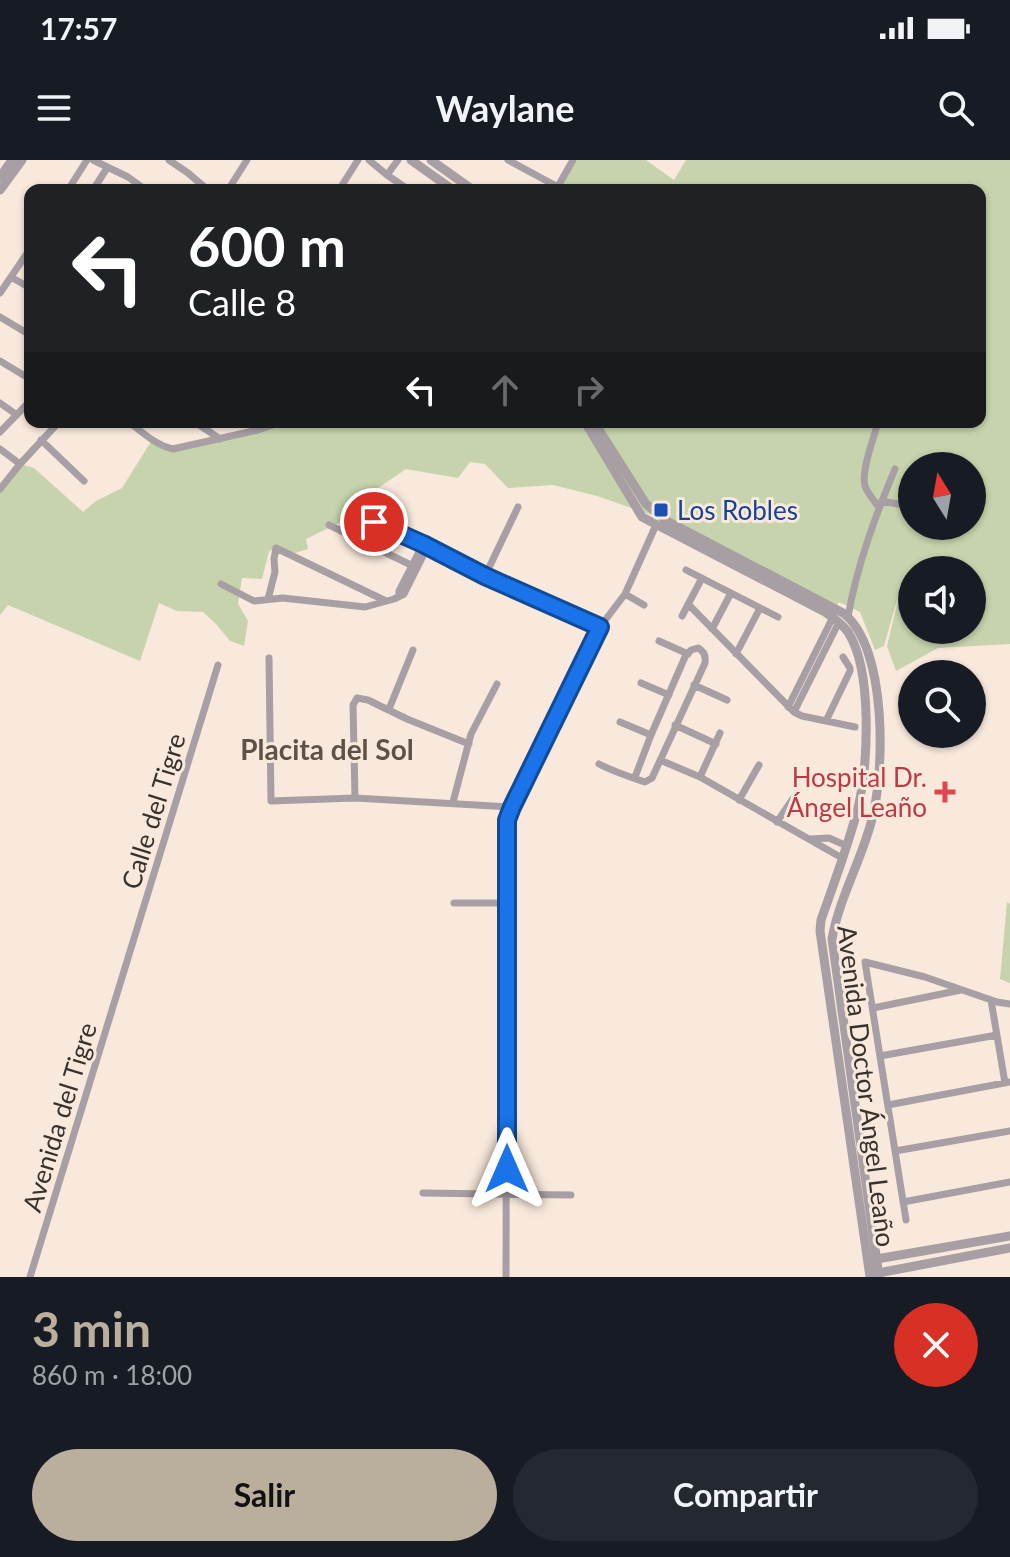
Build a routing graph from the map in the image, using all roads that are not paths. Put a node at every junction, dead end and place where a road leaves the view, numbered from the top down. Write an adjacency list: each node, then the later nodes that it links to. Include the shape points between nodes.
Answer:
1 (12, 160): 16 (street)
2 (22, 160): 29 (street)
3 (90, 160): 13 (street); 17 (street)
4 (169, 160): 20 (street)
5 (247, 160): 21 (street)
6 (358, 160): 22 (street)
7 (369, 160): 15 (street)
8 (398, 160): 15 (street)
9 (411, 160): 12 (street)
10 (508, 160): 27 (street)
11 (573, 160): 28 (street)
12 (427, 163): 14 (street); 24 (street)
13 (107, 168): 18 (street); 19 (street)
14 (451, 174): 25 (street); 26 (street)
15 (387, 175): 23 (street)
16 (0, 177)
17 (74, 184)
18 (97, 184)
19 (138, 184)
20 (201, 184)
21 (232, 184)
22 (343, 184)
23 (400, 184)
24 (443, 184)
25 (447, 184)
26 (465, 184)
27 (550, 184)
28 (559, 184)
29 (0, 190)
30 (24, 258): 31 (street)
31 (11, 277): 32 (street); 33 (street)
32 (24, 285)
33 (0, 293)
34 (0, 317): 35 (street)
35 (24, 331)
36 (0, 361): 37 (street)
37 (24, 375)
38 (0, 403): 40 (street)
39 (24, 407): 40 (street)
40 (17, 415): 49 (street)
41 (53, 428): 50 (street)
42 (137, 428): 51 (street, via 170,449)
43 (203, 428): 51 (street)
44 (264, 428): 48 (street)
45 (589, 428): 62 (street, via 638,512)
46 (598, 428): 78 (street, via 653,512)
47 (876, 428): 57 (street, via 865,483)
48 (258, 430): 51 (street)
49 (0, 432)
50 (41, 440): 53 (street); 55 (street)
51 (220, 440)
52 (0, 449): 53 (street)
53 (20, 464): 56 (street)
54 (895, 469): 57 (street)
55 (84, 481)
56 (0, 489)
57 (880, 504): 58 (street); 78 (street)
58 (898, 505)
59 (518, 507): 66 (street)
60 (349, 512): 63 (street)
61 (329, 525): 64 (street)
62 (656, 525): 70 (street); 78 (street)
63 (426, 545): 64 (street); 66 (street)
64 (415, 567): 72 (street, via 404,594)
65 (686, 570): 67 (street)
66 (485, 576): 79 (street)
67 (702, 578): 69 (street); 73 (street)
68 (221, 584): 71 (street, via 254,601)
69 (731, 593): 75 (street); 80 (street)
70 (625, 594): 74 (street); 79 (street)
71 (268, 599): 72 (street, via 365,607); 72 (street, via 276,548)
72 (387, 601)
73 (688, 604): 76 (street); 80 (street)
74 (644, 605)
75 (760, 608): 77 (street); 84 (street)
76 (682, 616)
77 (778, 617)
78 (840, 619): 94 (street); 115 (street, Avenida Doctor Ángel Leaño, via 858,659 866,731 859,805); 138 (street, Avenida Doctor Ángel Leaño, via 865,644 876,685 881,743 870,826 832,939)
79 (600, 627): 112 (street)
80 (712, 629): 84 (street)
81 (659, 641): 83 (street)
82 (413, 650): 93 (street)
83 (688, 654): 90 (street, via 698,648 705,658); 91 (street)
84 (736, 654): 94 (street)
85 (843, 657): 95 (street, via 850,671)
86 (269, 658): 109 (street, via 271,801)
87 (218, 665): 119 (street, Calle del Tigre)
88 (641, 683): 91 (street)
89 (497, 684): 101 (street)
90 (694, 685): 92 (street); 97 (street)
91 (669, 695): 100 (street)
92 (727, 700)
93 (389, 709): 101 (street); 109 (street, via 357,698 353,705)
94 (791, 710): 95 (street)
95 (826, 721): 98 (street)
96 (620, 722): 100 (street)
97 (675, 725): 102 (street); 103 (street)
98 (855, 727)
99 (720, 733): 102 (street)
100 (651, 735): 106 (street)
101 (469, 744): 111 (street)
102 (716, 744): 107 (street)
103 (660, 760): 106 (street, via 652,778 645,782); 107 (street)
104 (599, 764): 106 (street)
105 (759, 765): 110 (street)
106 (635, 777)
107 (700, 777): 110 (street)
108 (794, 797): 113 (street)
109 (355, 798): 111 (street)
110 (739, 800): 113 (street)
111 (453, 802): 112 (street)
112 (512, 807): 118 (street, via 507,820)
113 (777, 822): 114 (street)
114 (808, 839): 115 (street, via 829,838); 116 (street)
115 (847, 846): 116 (street, Avenida Doctor Ángel Leaño)
116 (842, 858): 138 (street, Avenida Doctor Ángel Leaño, via 820,931)
117 (454, 903): 118 (street)
118 (506, 903): 132 (street)
119 (126, 968): 140 (street, Avenida del Tigre)
120 (962, 990): 121 (street); 123 (street); 123 (street, via 865,962)
121 (991, 1000): 122 (street); 124 (street)
122 (1010, 1004)
123 (873, 1008): 125 (street)
124 (997, 1035): 125 (street); 126 (street)
125 (880, 1056): 127 (street)
126 (1007, 1083): 127 (street)
127 (888, 1105): 129 (street)
128 (1010, 1131): 129 (street)
129 (895, 1151): 134 (street)
130 (1010, 1182): 134 (street)
131 (423, 1193): 132 (street)
132 (507, 1194): 133 (street); 141 (street)
133 (571, 1195)
134 (903, 1202): 135 (street)
135 (906, 1220)
136 (1010, 1236): 138 (street)
137 (1010, 1248): 139 (street)
138 (872, 1260): 139 (street, Avenida Doctor Ángel Leaño)
139 (874, 1275)
140 (30, 1277)
141 (506, 1277)

